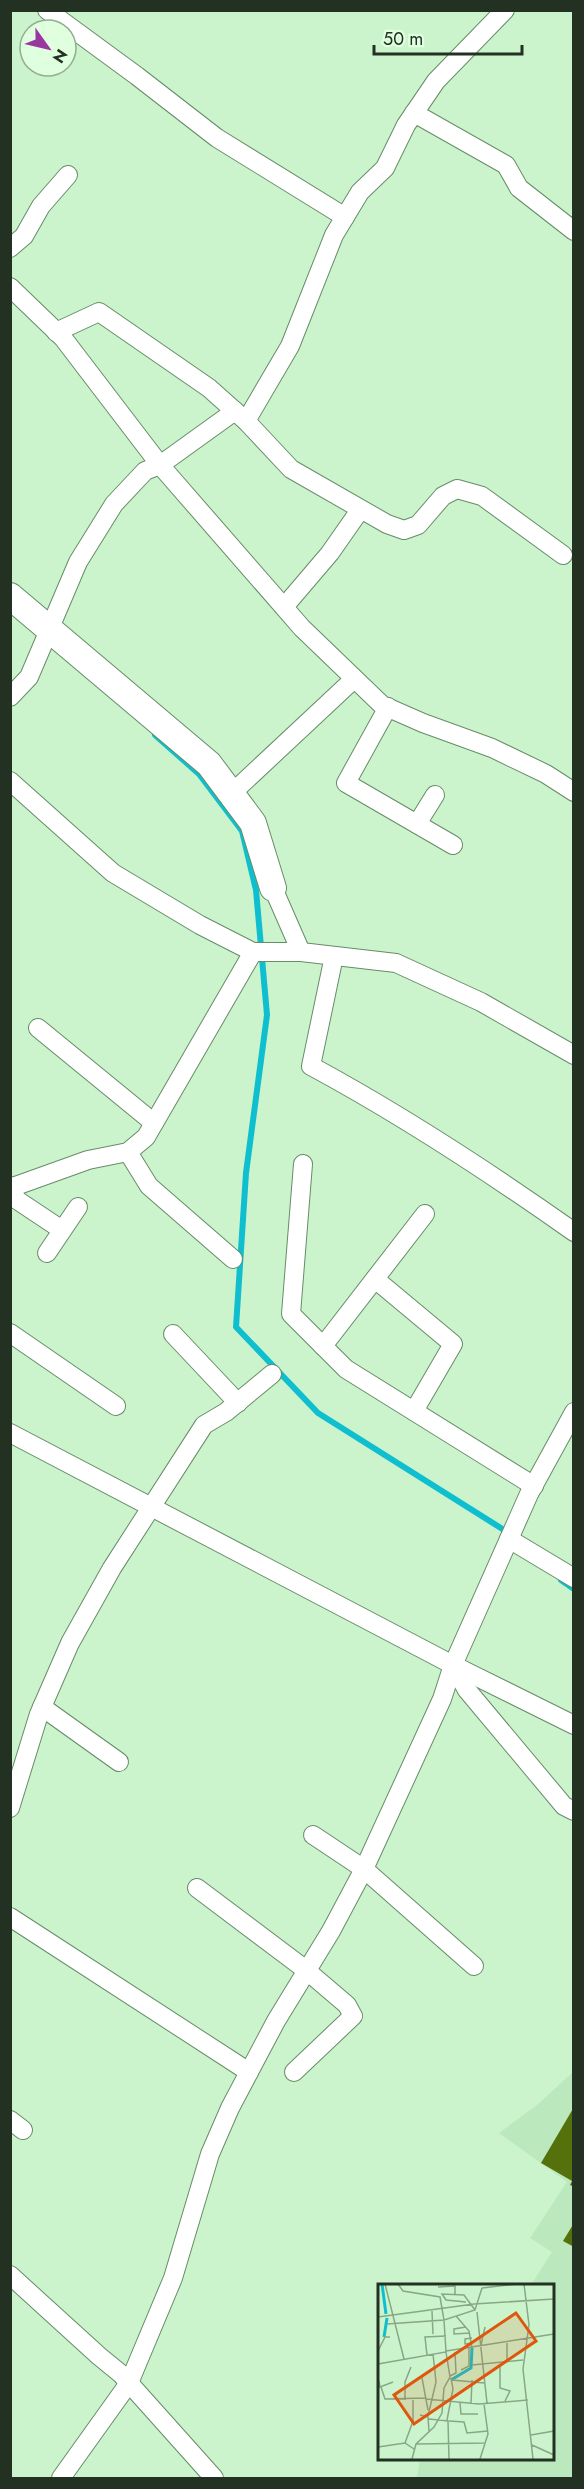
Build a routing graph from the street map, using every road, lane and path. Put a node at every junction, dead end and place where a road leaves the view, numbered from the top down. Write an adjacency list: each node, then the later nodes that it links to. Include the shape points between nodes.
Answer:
1 (47, 10): 5 (street, via 217,138)
2 (505, 10): 3 (street, via 436,81)
3 (414, 113): 5 (street, via 385,168 360,192); 6 (street, via 506,165 519,188)
4 (68, 175): 7 (street, via 41,206 24,236)
5 (345, 217): 10 (street, via 334,235 290,346)
6 (573, 231)
7 (10, 248)
8 (10, 287): 9 (street)
9 (56, 332): 10 (street, via 99,312 209,388); 11 (street)
10 (241, 416): 11 (street); 12 (street, via 291,469)
11 (160, 465): 15 (street); 16 (street, via 145,471 114,504 78,562)
12 (360, 510): 13 (street, via 404,530 418,525 443,496 457,489 482,496); 15 (street)
13 (563, 555)
14 (10, 596): 16 (street)
15 (284, 607): 17 (street)
16 (48, 628): 18 (street, via 28,677); 22 (street, via 209,764)
17 (354, 679): 19 (street); 22 (street)
18 (10, 697)
19 (388, 707): 21 (street, via 492,748); 24 (street, via 346,783)
20 (10, 781): 27 (street, via 113,873 200,925)
21 (573, 792)
22 (231, 794): 26 (street, via 253,823)
23 (435, 795): 24 (street)
24 (417, 824): 25 (street)
25 (453, 845)
26 (273, 888): 28 (street)
27 (257, 952): 28 (street); 32 (street)
28 (301, 952): 29 (street)
29 (334, 956): 31 (street, via 396,963 481,1002); 39 (street, via 311,1066 486,1172)
30 (38, 1028): 32 (street)
31 (573, 1055)
32 (154, 1123): 33 (street, via 146,1137)
33 (128, 1152): 35 (street, via 88,1160); 41 (street, via 149,1186)
34 (303, 1164): 45 (street, via 291,1314)
35 (11, 1187): 38 (street, via 17,1200)
36 (78, 1207): 38 (street)
37 (425, 1214): 42 (street)
38 (62, 1230): 40 (street)
39 (573, 1232)
40 (47, 1252)
41 (233, 1259)
42 (375, 1279): 45 (street); 49 (street, via 453,1344)
43 (10, 1333): 48 (street)
44 (173, 1334): 47 (street)
45 (323, 1346): 49 (street, via 346,1369)
46 (272, 1374): 47 (street)
47 (238, 1403): 53 (street, via 204,1425)
48 (116, 1406)
49 (414, 1411): 52 (street)
50 (573, 1412): 52 (street)
51 (10, 1433): 53 (street)
52 (534, 1486): 54 (street)
53 (151, 1506): 56 (street); 57 (street, via 70,1643)
54 (508, 1539): 55 (street); 56 (street)
55 (573, 1578)
56 (453, 1665): 58 (street); 62 (street, via 467,1689 564,1806); 64 (street, via 442,1699)
57 (42, 1707): 59 (street); 60 (street)
58 (573, 1725)
59 (119, 1762)
60 (17, 1764): 61 (street)
61 (10, 1808)
62 (573, 1811)
63 (313, 1835): 64 (street)
64 (364, 1869): 67 (street); 68 (street)
65 (197, 1888): 68 (street)
66 (10, 1917): 69 (street)
67 (474, 1966)
68 (306, 1970): 69 (street); 70 (street, via 347,2005 353,2016)
69 (249, 2072): 72 (street, via 210,2154 172,2278)
70 (294, 2072)
71 (10, 2275): 72 (street)
72 (129, 2383): 73 (street); 74 (street)
73 (61, 2478)
74 (214, 2478)

